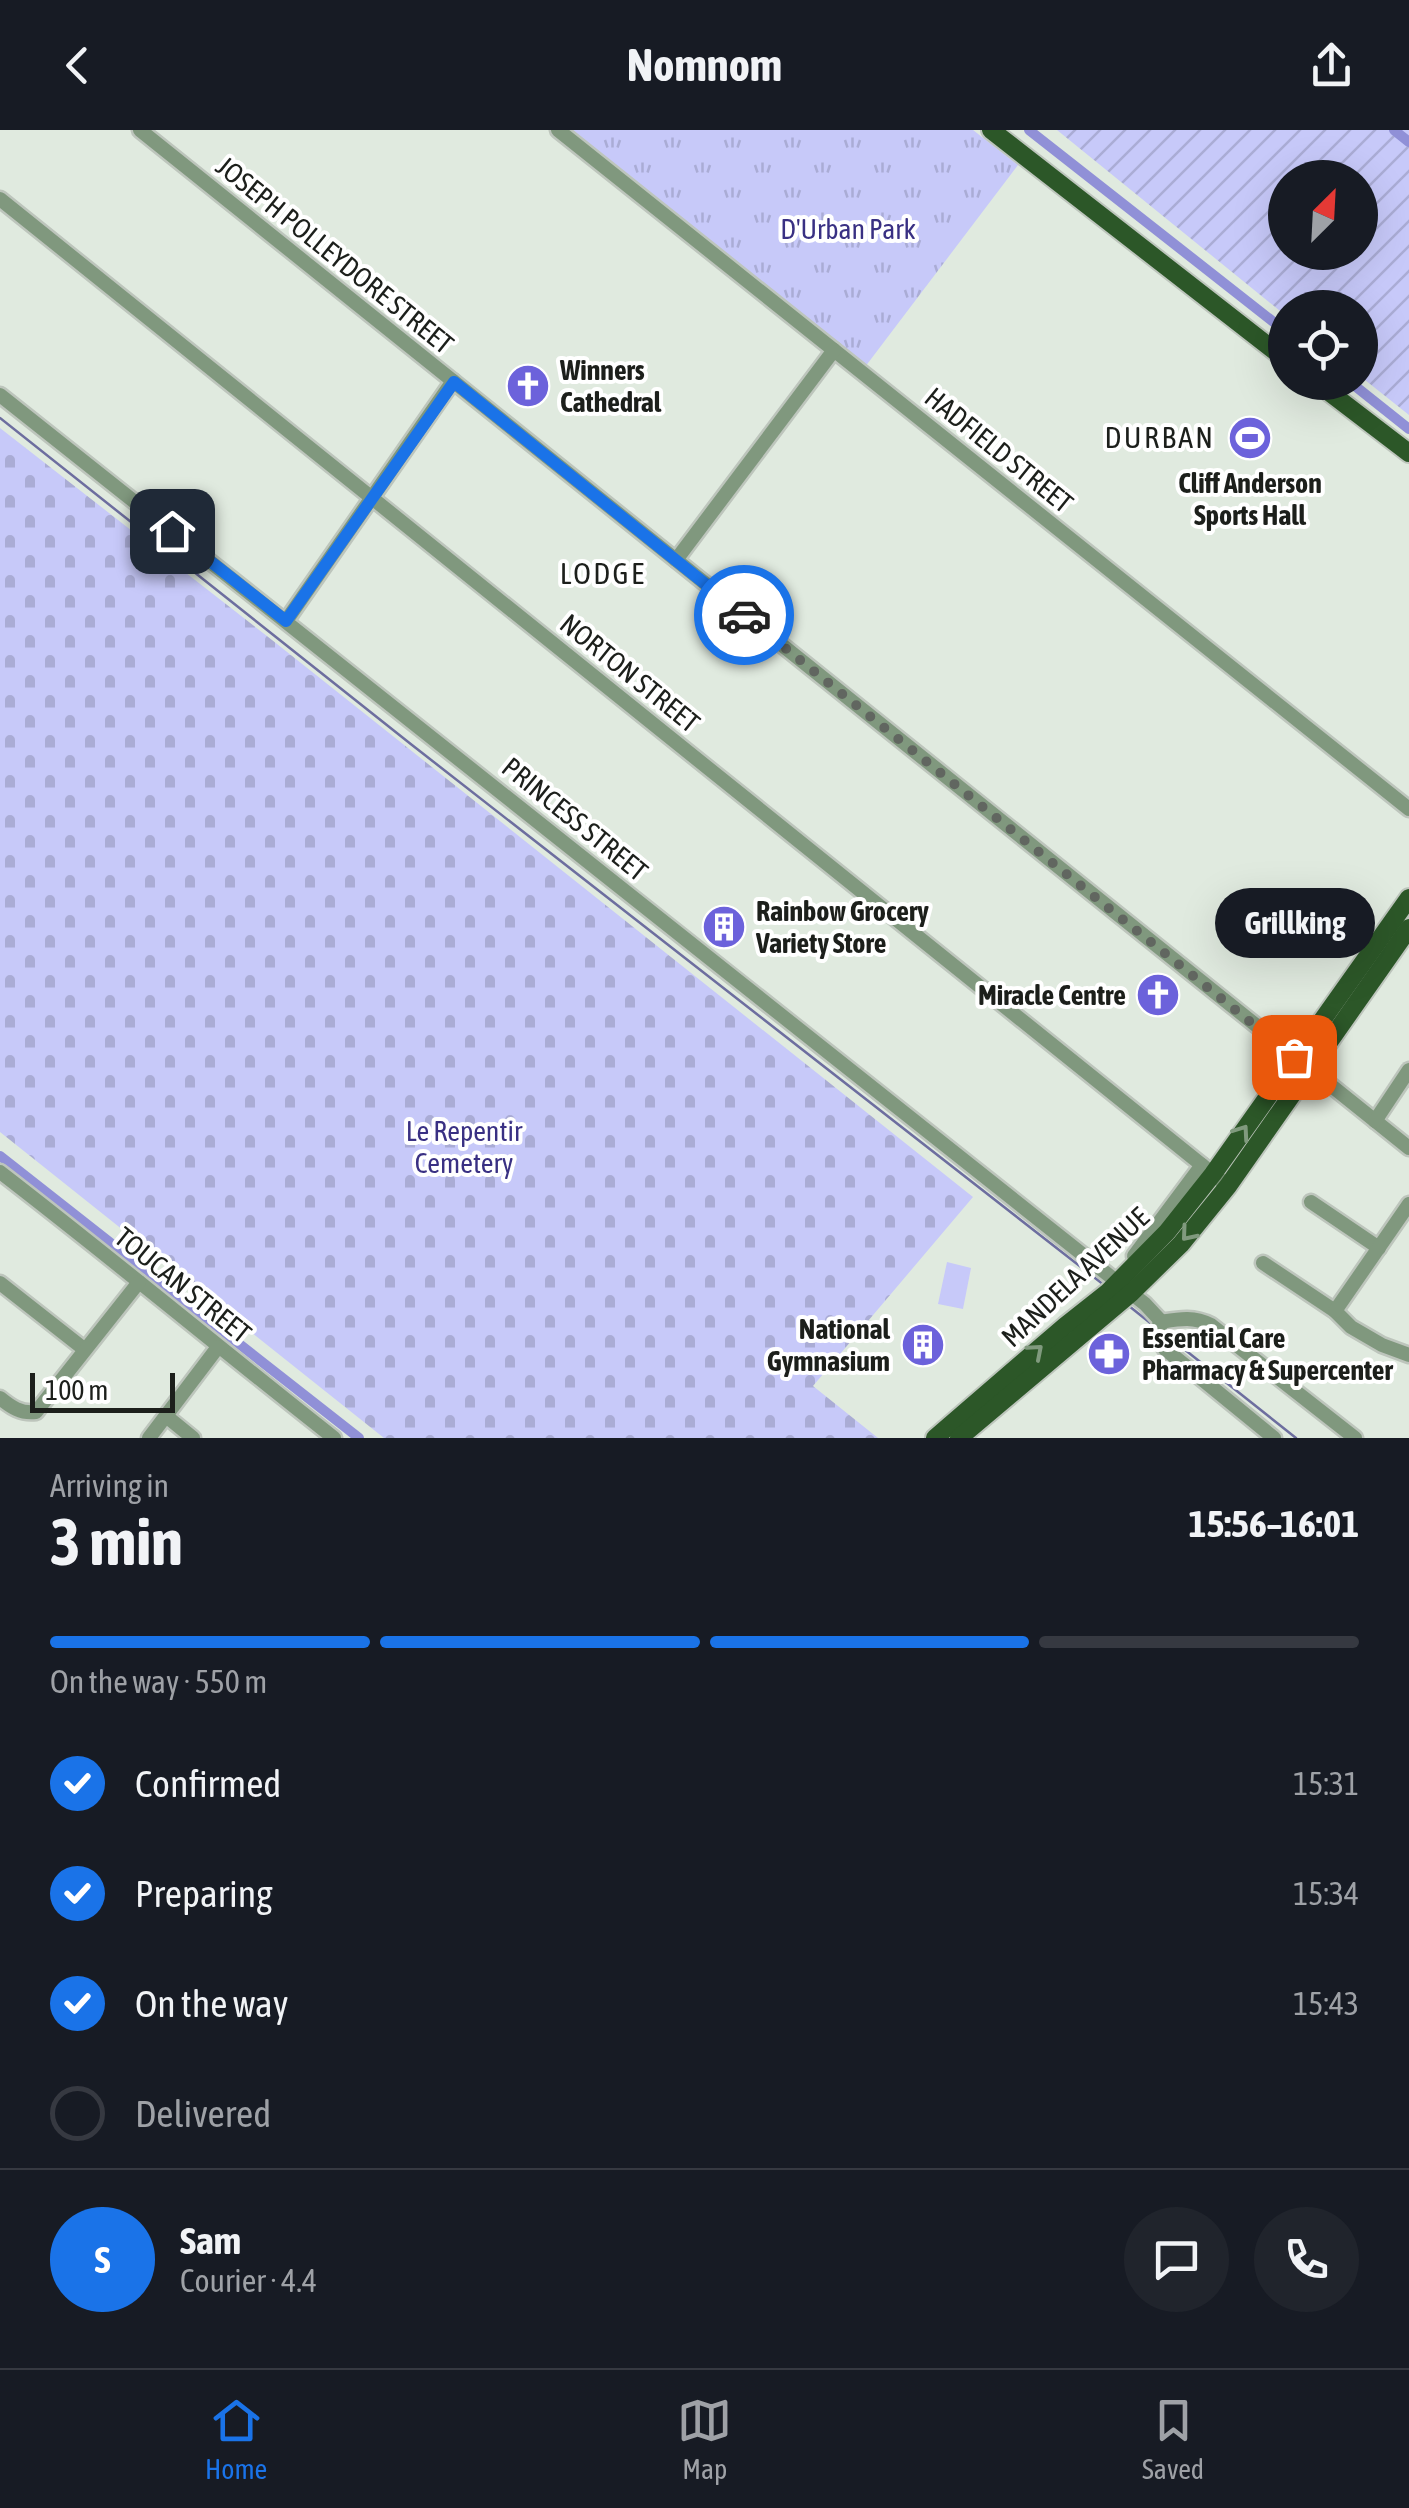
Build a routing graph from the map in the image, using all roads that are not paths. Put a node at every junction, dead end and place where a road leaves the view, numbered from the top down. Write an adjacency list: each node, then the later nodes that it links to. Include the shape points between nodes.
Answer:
1 (140, 130): 7 (street, JOSEPH POLLEYDORE STREET)
2 (558, 130): 6 (street, HADFIELD STREET)
3 (992, 130): 5 (main road)
4 (0, 199): 11 (street, NORTON STREET)
5 (1268, 345)
6 (834, 350): 12 (street); 14 (street, HADFIELD STREET)
7 (454, 382): 11 (street); 12 (street, JOSEPH POLLEYDORE STREET)
8 (0, 394): 13 (street, PRINCESS STREET)
9 (1340, 400): 10 (main road)
10 (1409, 453)
11 (373, 498): 13 (street); 21 (street, NORTON STREET)
12 (676, 560): 17 (street, JOSEPH POLLEYDORE STREET)
13 (286, 621): 30 (street, PRINCESS STREET)
14 (1409, 809)
15 (1409, 898): 17 (main road, MANDELA AVENUE)
16 (1409, 928): 17 (main road, MANDELA AVENUE)
17 (1302, 1063): 19 (street, JOSEPH POLLEYDORE STREET); 21 (main road, MANDELA AVENUE, one-way to 17); 23 (main road, MANDELA AVENUE)
18 (1409, 1070): 19 (street)
19 (1375, 1121): 20 (street, JOSEPH POLLEYDORE STREET)
20 (1409, 1148)
21 (1208, 1169): 23 (street, NORTON STREET); 30 (main road, MANDELA AVENUE)
22 (0, 1172): 28 (street, TOUCAN STREET)
23 (1228, 1186): 30 (main road, MANDELA AVENUE, one-way to 30, via 1181,1244)
24 (1311, 1202): 26 (street)
25 (1409, 1204): 26 (street)
26 (1379, 1248): 31 (street)
27 (1263, 1263): 31 (street)
28 (140, 1282): 33 (street, TOUCAN STREET); 34 (street)
29 (0, 1283): 34 (street)
30 (1118, 1291): 32 (street, PRINCESS STREET, via 1155,1313); 41 (main road, MANDELA AVENUE, one-way to 30, via 1064,1326); 42 (main road, MANDELA AVENUE)
31 (1335, 1311): 35 (street, via 1366,1337)
32 (1160, 1324): 43 (street, via 1165,1349); 44 (street, via 1189,1318 1211,1325)
33 (218, 1347): 37 (street); 40 (street, TOUCAN STREET)
34 (84, 1349): 36 (street, via 36,1412)
35 (1409, 1355)
36 (0, 1398)
37 (166, 1416): 38 (street); 39 (street)
38 (149, 1438)
39 (193, 1438)
40 (334, 1438)
41 (935, 1438)
42 (959, 1438)
43 (1274, 1438)
44 (1354, 1438)

